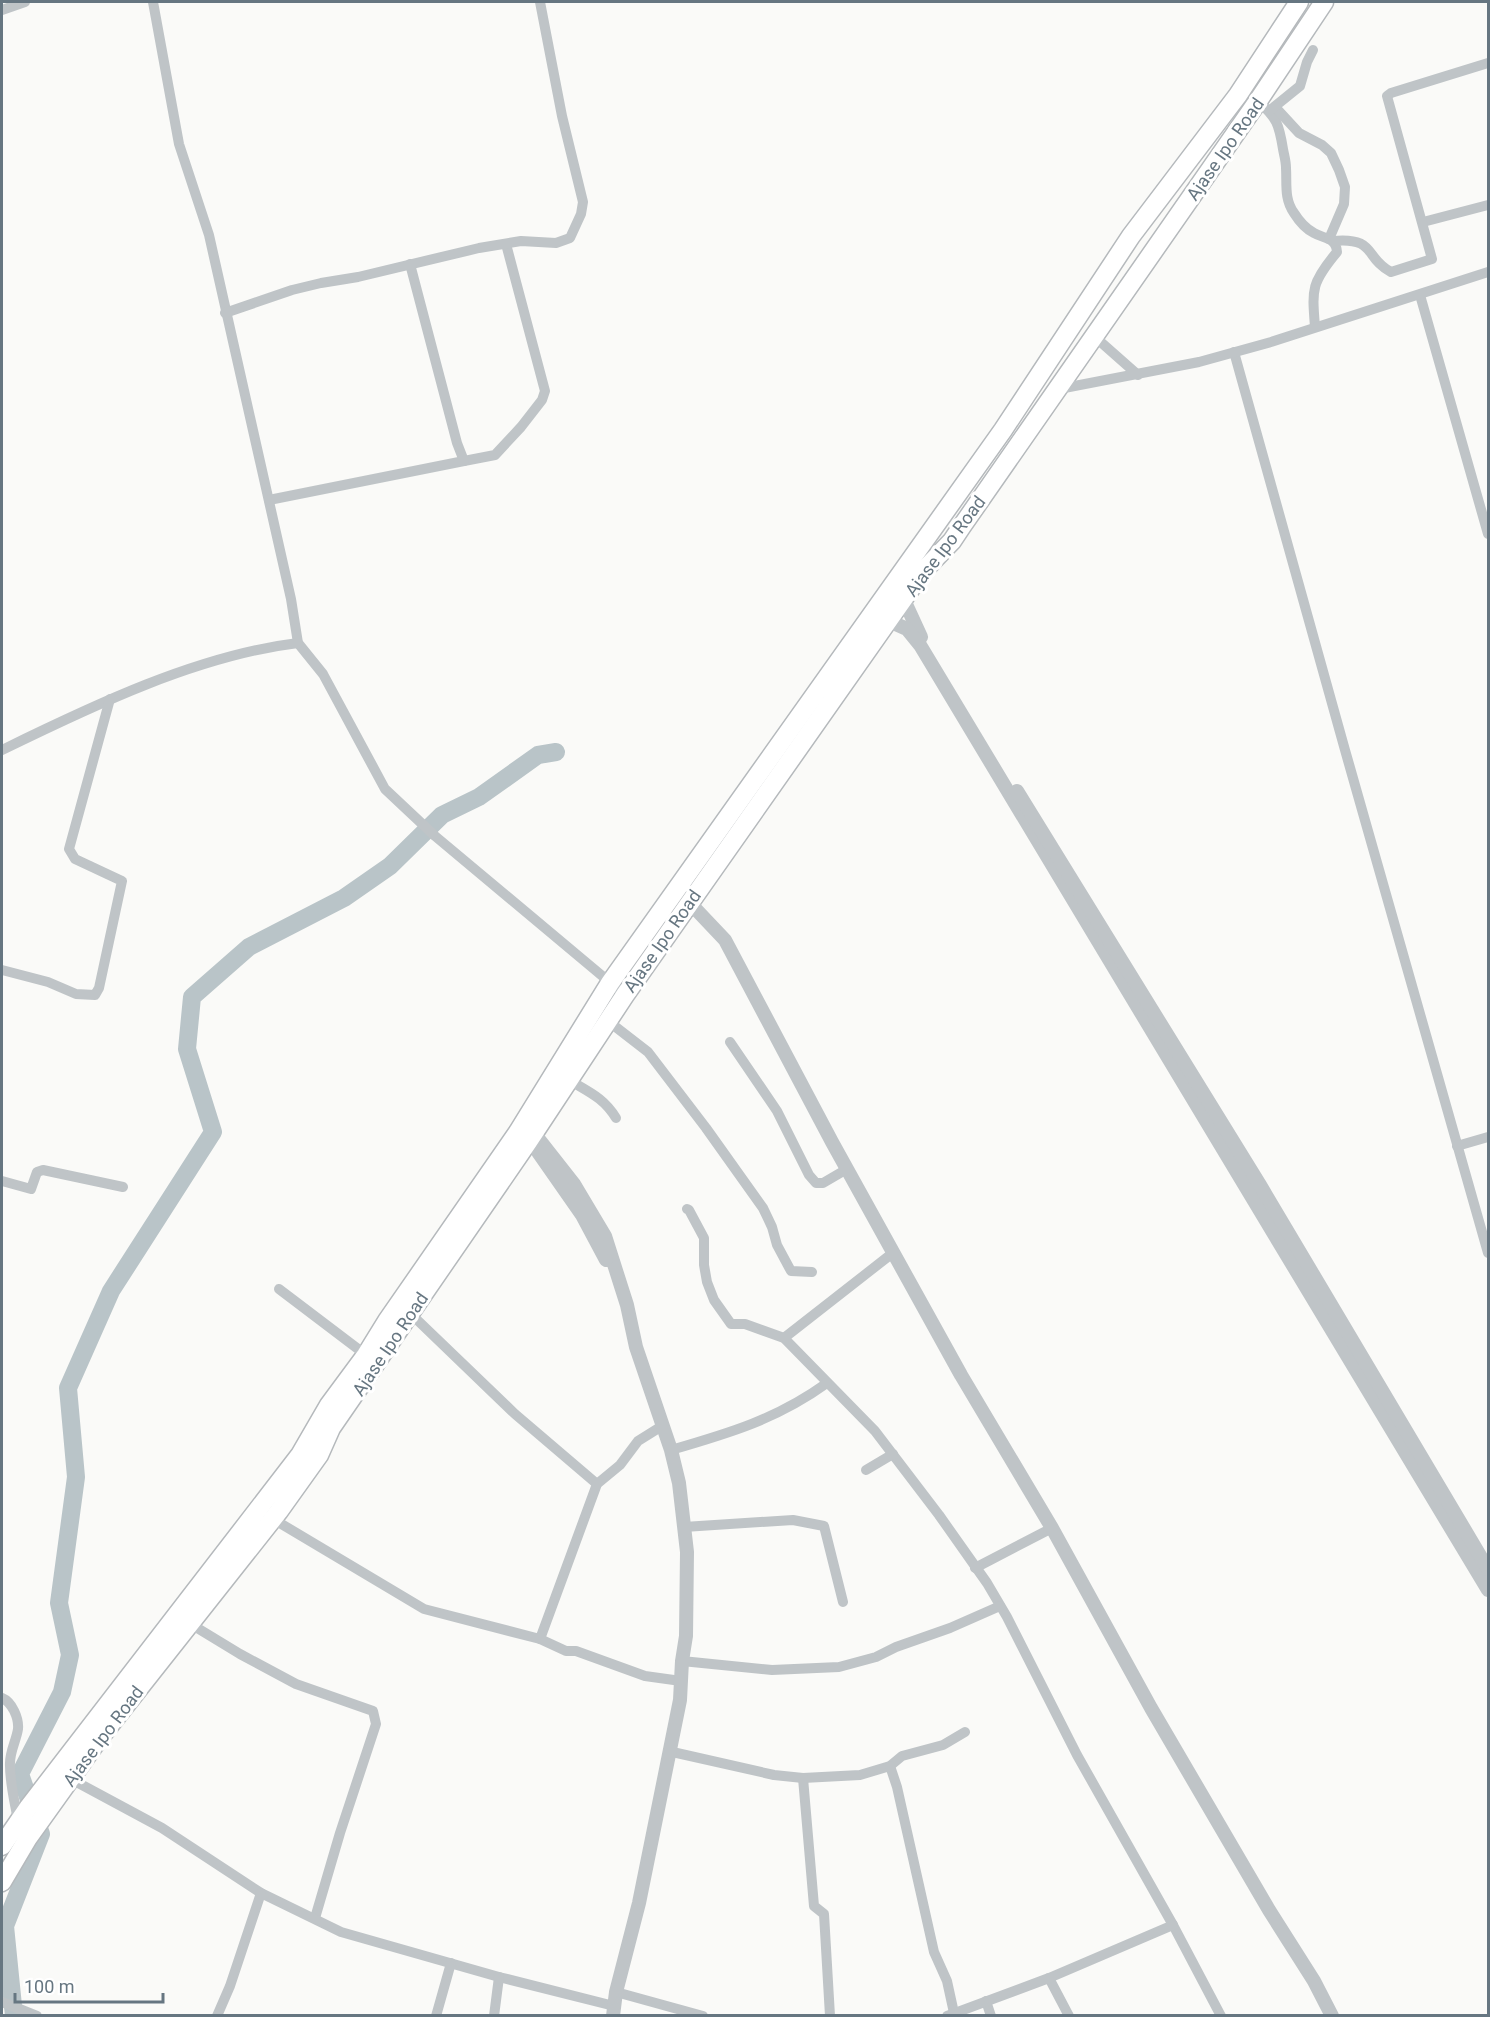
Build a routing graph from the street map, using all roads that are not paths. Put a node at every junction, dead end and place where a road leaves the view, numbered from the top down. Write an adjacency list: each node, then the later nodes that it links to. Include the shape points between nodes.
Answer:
1 (25, 2): 6 (street)
2 (153, 2): 17 (street, via 179,144 209,235)
3 (540, 2): 13 (street, via 583,202 570,238 556,243)
4 (1299, 2): 33 (highway, Ajase Ipo Road, via 1238,95 1131,236 1003,430)
5 (1324, 2): 9 (highway, Ajase Ipo Road)
6 (2, 10)
7 (1313, 50): 9 (street, via 1300,86)
8 (1488, 65): 11 (street, via 1388,96)
9 (1267, 106): 12 (street, via 1281,134 1287,198 1292,211 1314,233); 12 (street, via 1331,153 1345,187 1344,204); 19 (highway, Ajase Ipo Road)
10 (1488, 205): 11 (street)
11 (1423, 222): 12 (street, via 1432,259 1391,272 1369,248 1351,239)
12 (1331, 240): 18 (street, via 1337,252 1313,292)
13 (506, 243): 14 (street); 23 (street, via 545,391 521,427 495,455)
14 (410, 264): 17 (street, via 292,290); 23 (street)
15 (1488, 272): 16 (street)
16 (1420, 295): 18 (street); 25 (street)
17 (225, 313): 24 (street)
18 (1315, 327): 20 (street)
19 (1095, 337): 21 (street); 22 (highway, Ajase Ipo Road)
20 (1234, 352): 21 (street); 41 (street)
21 (1138, 375): 22 (street)
22 (1059, 389): 26 (highway, Ajase Ipo Road, via 952,541 923,571)
23 (464, 462): 24 (street)
24 (269, 500): 28 (street)
25 (1488, 534)
26 (904, 600): 27 (highway, Ajase Ipo Road); 63 (street, via 918,632 1260,1185)
27 (889, 621): 31 (highway, Ajase Ipo Road); 65 (street, via 907,629 920,645)
28 (298, 643): 29 (street, via 266,647 204,665); 33 (street, via 323,674 384,789)
29 (110, 699): 30 (street); 32 (street, via 69,849 75,859 122,881 99,988 94,995 76,994)
30 (2, 750)
31 (689, 902): 34 (highway, Ajase Ipo Road); 42 (street, via 725,940)
32 (2, 970)
33 (609, 983): 34 (street); 39 (highway, Ajase Ipo Road)
34 (625, 995): 35 (highway, Ajase Ipo Road)
35 (608, 1021): 37 (highway, Ajase Ipo Road); 48 (street, via 648,1053 706,1128 763,1208 791,1271)
36 (730, 1042): 42 (street, via 777,1111 816,1183)
37 (569, 1080): 38 (street, via 608,1105); 39 (highway, Ajase Ipo Road)
38 (616, 1118)
39 (526, 1132): 50 (highway, Ajase Ipo Road); 52 (highway, Ajase Ipo Road, via 387,1320); 54 (street, via 582,1215 627,1305 636,1347)
40 (1488, 1137): 41 (street)
41 (1457, 1146): 47 (street)
42 (847, 1169): 46 (street)
43 (2, 1181): 44 (street, via 31,1189 37,1172 43,1170)
44 (123, 1187)
45 (687, 1209): 51 (street, via 704,1238 707,1282 723,1314 731,1324 745,1324)
46 (894, 1252): 51 (street); 61 (street)
47 (1488, 1253)
48 (812, 1272)
49 (279, 1289): 52 (street)
50 (411, 1314): 58 (street, via 515,1414); 59 (highway, Ajase Ipo Road)
51 (783, 1338): 53 (street)
52 (366, 1355): 64 (highway, Ajase Ipo Road)
53 (827, 1383): 55 (street, via 801,1401 738,1430); 56 (street)
54 (662, 1426): 55 (street); 58 (street, via 638,1442 620,1465)
55 (671, 1450): 60 (street)
56 (892, 1454): 57 (street); 62 (street)
57 (866, 1470)
58 (597, 1484): 69 (street)
59 (273, 1519): 64 (highway, Ajase Ipo Road); 69 (street, via 424,1609)
60 (684, 1527): 66 (street, via 793,1520 824,1526); 70 (street, via 686,1636)
61 (1052, 1528): 62 (street); 100 (street, via 1151,1708)
62 (975, 1568): 67 (street)
63 (1488, 1569)
64 (213, 1580): 68 (highway, Ajase Ipo Road); 78 (highway, Ajase Ipo Road, via 43,1789)
65 (1488, 1590)
66 (843, 1602)
67 (1000, 1606): 70 (street, via 876,1657 839,1667 772,1670); 83 (street, via 1077,1755)
68 (189, 1623): 77 (highway, Ajase Ipo Road); 82 (street, via 296,1684 373,1711 376,1724)
69 (540, 1639): 71 (street, via 645,1676)
70 (682, 1661): 71 (street)
71 (681, 1681): 74 (street)
72 (2, 1698): 78 (street, via 14,1710 18,1728 9,1766)
73 (965, 1732): 75 (street, via 943,1745 902,1756)
74 (668, 1751): 76 (street); 89 (street, via 639,1903)
75 (890, 1766): 76 (street, via 860,1775); 90 (street, via 934,1952 947,1981)
76 (803, 1778): 96 (street, via 814,1906 824,1914)
77 (71, 1779): 78 (highway, Ajase Ipo Road); 81 (street, via 162,1828)
78 (28, 1823): 79 (highway, Ajase Ipo Road); 80 (highway, Ajase Ipo Road)
79 (2, 1846)
80 (2, 1882)
81 (261, 1893): 82 (street); 92 (street)
82 (315, 1918): 84 (street, via 341,1932)
83 (1173, 1924): 86 (street); 99 (street)
84 (451, 1963): 85 (street); 93 (street)
85 (499, 1977): 89 (street); 94 (street)
86 (1050, 1978): 87 (street); 98 (street)
87 (987, 2001): 90 (street); 97 (street)
88 (2, 2002): 91 (street)
89 (614, 2004): 95 (street)
90 (950, 2014)
91 (37, 2016)
92 (217, 2016)
93 (436, 2016)
94 (494, 2016)
95 (703, 2016)
96 (830, 2016)
97 (991, 2016)
98 (1069, 2016)
99 (1221, 2016)
100 (1332, 2016)

